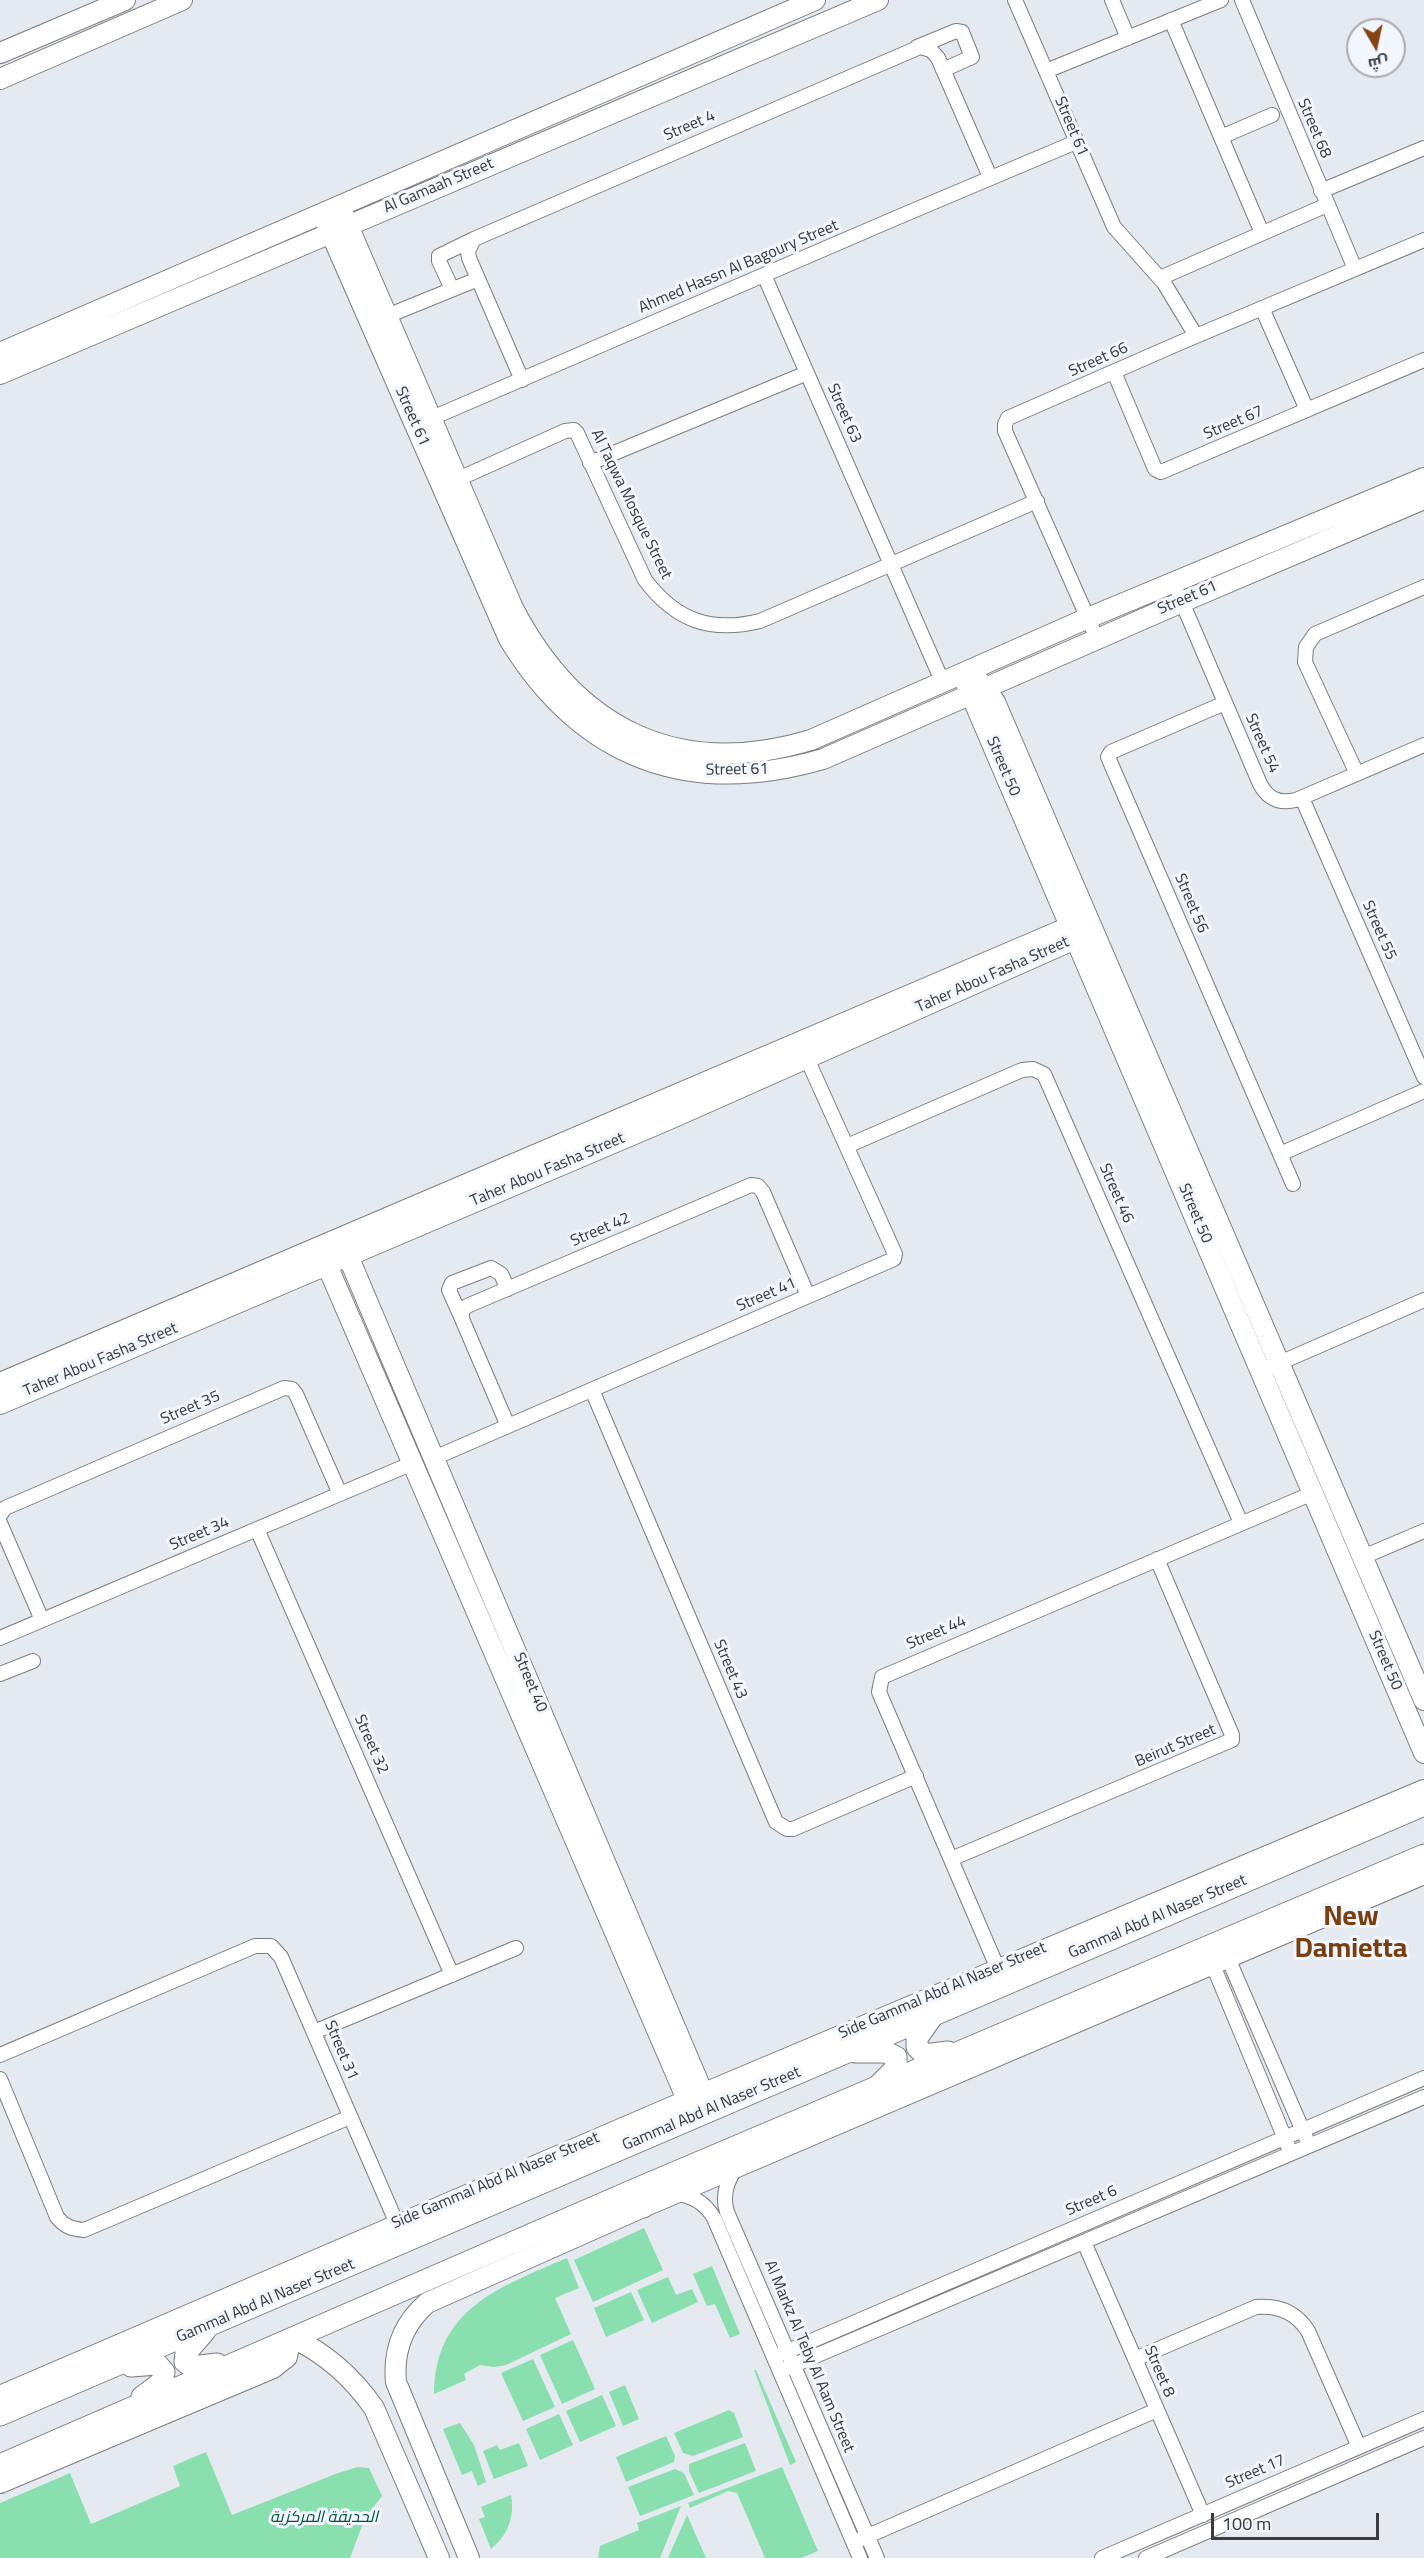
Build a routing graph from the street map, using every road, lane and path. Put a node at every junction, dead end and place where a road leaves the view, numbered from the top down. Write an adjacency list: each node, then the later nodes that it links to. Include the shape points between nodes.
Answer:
1 (125, 0): 12 (street)
2 (815, 0): 23 (street, Al Gamaah Street)
3 (878, 0): 24 (street, Al Gamaah Street)
4 (1015, 0): 14 (street, Street 61)
5 (1112, 0): 10 (street)
6 (1221, 0): 9 (street)
7 (1242, 0): 21 (street, Street 68)
8 (178, 1): 15 (street)
9 (1171, 20): 10 (street); 17 (street)
10 (1128, 38): 14 (street)
11 (915, 48): 13 (street, via 931,50); 13 (street, Street 4, via 962,32 972,57); 26 (street, Street 4)
12 (0, 53)
13 (943, 70): 20 (street)
14 (1046, 71): 18 (street, Street 61)
15 (0, 79)
16 (1272, 115): 17 (street)
17 (1221, 137): 25 (street)
18 (1076, 142): 20 (street, Ahmed Hassn Al Bagoury Street); 30 (street, Street 61, via 1114,227)
19 (1424, 148): 21 (street)
20 (990, 177): 29 (street, Ahmed Hassn Al Bagoury Street)
21 (1321, 191): 22 (street, Street 68)
22 (1327, 205): 25 (street); 28 (street, Street 68)
23 (331, 211): 24 (street, Street 61); 36 (street, Al Gamaah Street)
24 (340, 230): 34 (street, Street 61); 40 (street, Al Gamaah Street); 43 (street, Street 61)
25 (1262, 233): 30 (street)
26 (474, 239): 31 (street, via 468,252); 32 (street, Street 4, via 439,256)
27 (1424, 240): 28 (street, Street 66)
28 (1355, 269): 33 (street, Street 66)
29 (764, 275): 39 (street, Street 63); 41 (street, Ahmed Hassn Al Bagoury Street)
30 (1160, 278): 35 (street, Street 61)
31 (478, 279): 32 (street); 41 (street)
32 (452, 289): 34 (street)
33 (1262, 308): 35 (street, Street 66); 42 (street)
34 (387, 316): 43 (street, Street 61)
35 (1196, 336): 38 (street, Street 66)
36 (0, 353)
37 (1424, 360): 42 (street, Street 67)
38 (1114, 372): 42 (street, Street 67, via 1158,472); 48 (street, Street 66, via 1006,421 1005,431)
39 (807, 373): 44 (street); 49 (street, Street 63)
40 (0, 374)
41 (522, 380): 43 (street, Ahmed Hassn Al Bagoury Street)
42 (1307, 410)
43 (423, 422): 46 (street, Street 61); 53 (street, Street 61)
44 (590, 463): 46 (street, Al Taqwa Mosque Street, via 577,433 570,430); 49 (street, Al Taqwa Mosque Street, via 645,580 670,608 687,618 705,624 742,626)
45 (1424, 478): 50 (street, Street 61)
46 (456, 480): 53 (street, Street 61)
47 (1424, 499): 52 (street, Street 61)
48 (1037, 501): 49 (street, Al Taqwa Mosque Street); 54 (street, Street 66)
49 (892, 565): 57 (street, Street 63)
50 (1173, 583): 52 (street, Street 54); 54 (street, Street 61)
51 (1424, 586): 61 (street, via 1315,634 1306,647 1305,662)
52 (1182, 602): 55 (street, Street 61); 59 (street, Street 54)
53 (506, 612): 57 (street, Street 61, via 554,674 592,709 637,736 680,749 746,754 790,747); 58 (street, Street 61, via 524,663 582,724 623,751 677,768 743,774 800,766)
54 (1088, 618): 55 (street, Street 66); 56 (street, Street 61)
55 (1097, 639): 58 (street, Street 61)
56 (966, 673): 57 (street, Street 61); 58 (street, Street 50)
57 (943, 683)
58 (978, 692): 63 (street, Street 50)
59 (1226, 703): 62 (street, Street 54, via 1264,792 1279,802); 68 (street, Street 56, via 1111,752 1108,759)
60 (1424, 745): 61 (street, Street 54)
61 (1357, 774): 62 (street, Street 54)
62 (1302, 798): 65 (street, Street 55)
63 (1082, 929): 64 (street, Taher Abou Fasha Street); 76 (street, Street 50); 77 (street, Street 50)
64 (803, 1050): 67 (street, Street 41); 70 (street, Taher Abou Fasha Street); 78 (street, Taher Abou Fasha Street)
65 (1424, 1077)
66 (1424, 1091): 68 (street)
67 (847, 1146): 73 (street, Street 41, via 895,1257); 88 (street, Street 46, via 1022,1070 1044,1074)
68 (1280, 1154): 69 (street, Street 56)
69 (1293, 1184)
70 (348, 1256): 71 (street, Taher Abou Fasha Street); 82 (street, Street 40)
71 (327, 1265): 80 (street, Taher Abou Fasha Street); 83 (street, Street 40)
72 (508, 1289): 73 (street, Street 42, via 755,1185 763,1192); 75 (street, Street 42, via 465,1308); 75 (street, via 501,1274 490,1268 452,1283 449,1290)
73 (808, 1296): 79 (street, Street 41)
74 (1424, 1300): 76 (street)
75 (462, 1319): 81 (street)
76 (1280, 1363): 77 (street); 91 (street, Street 50)
77 (1261, 1371): 84 (street, Street 50)
78 (0, 1383)
79 (592, 1390): 81 (street, Street 41); 99 (street, Street 43, via 776,1822 793,1829)
80 (0, 1404)
81 (508, 1426): 82 (street, Street 41)
82 (434, 1458): 118 (street, Street 40)
83 (413, 1463): 85 (street, Street 34); 118 (street, Street 40)
84 (1313, 1493): 88 (street, Street 44); 98 (street, Street 50)
85 (340, 1494): 86 (street, Street 35, via 297,1394 284,1388 5,1508); 89 (street, Street 34)
86 (0, 1515)
87 (0, 1523): 93 (street)
88 (1241, 1523): 92 (street, Street 44)
89 (257, 1529): 93 (street, Street 34); 107 (street, Street 32)
90 (1424, 1531): 91 (street)
91 (1363, 1557): 97 (street, Street 50)
92 (1157, 1559): 99 (street, Street 44, via 886,1674 879,1692); 103 (street, Beirut Street, via 1232,1740)
93 (42, 1620): 94 (street, Street 34)
94 (0, 1638)
95 (33, 1661): 96 (street)
96 (0, 1674)
97 (1424, 1700)
98 (1424, 1754)
99 (916, 1776): 103 (street, Street 44)
100 (1424, 1790): 108 (street, Side Gammal Abd Al Naser Street)
101 (1424, 1805): 108 (main road, Gammal Abd Al Naser Street)
102 (1424, 1855): 106 (main road)
103 (951, 1859): 108 (street, Street 44)
104 (1424, 1874): 106 (street)
105 (516, 1948): 107 (street)
106 (1217, 1953): 111 (main road); 117 (street); 119 (street); 121 (street)
107 (452, 1975): 110 (street)
108 (1001, 1976): 109 (main road, Gammal Abd Al Naser Street); 118 (street, Side Gammal Abd Al Naser Street)
109 (934, 2014): 111 (main road, via 917,2038 920,2052 928,2056); 112 (main road, Gammal Abd Al Naser Street)
110 (314, 2032): 113 (street, Street 31, via 281,1957 271,1946 255,1946); 120 (street, Street 31)
111 (970, 2049): 117 (main road)
112 (847, 2053): 117 (main road, via 886,2052 896,2057 896,2068); 118 (main road, Gammal Abd Al Naser Street)
113 (0, 2055)
114 (1424, 2078): 122 (street, Street 6)
115 (0, 2079): 120 (street, via 57,2217 62,2223 84,2230)
116 (1424, 2097): 124 (street, Street 6)
117 (870, 2098): 126 (street); 128 (main road)
118 (699, 2105): 129 (main road, Gammal Abd Al Naser Street)
119 (1295, 2112): 121 (street); 122 (street)
120 (350, 2117): 129 (street, Street 31)
121 (1277, 2120): 123 (street)
122 (1303, 2130): 123 (street, Street 6); 124 (street)
123 (1285, 2137): 125 (street); 131 (street, Street 6)
124 (1310, 2145): 125 (street, Street 6)
125 (1291, 2153): 130 (street, Street 6)
126 (736, 2168): 127 (street); 135 (street, Al Markz Al Teby Al Aam Street, via 726,2186 725,2206)
127 (675, 2194): 128 (street); 136 (street, Al Markz Al Teby Al Aam Street, via 695,2198 714,2218)
128 (639, 2198): 134 (main road); 150 (street, via 438,2297 412,2318 397,2348 396,2382)
129 (401, 2234): 133 (main road, Gammal Abd Al Naser Street); 142 (street, Side Gammal Abd Al Naser Street)
130 (1084, 2242): 132 (street, Street 6); 137 (street, Street 8)
131 (1025, 2250): 132 (street); 135 (street, Street 6)
132 (1031, 2264): 139 (street, Street 6)
133 (210, 2326): 138 (main road, via 186,2353 186,2364 195,2367); 140 (main road, Gammal Abd Al Naser Street)
134 (293, 2340): 138 (main road); 151 (street, via 279,2365); 152 (street, via 334,2363 366,2397)
135 (787, 2352): 136 (street, Street 6); 139 (street, Al Markz Al Teby Al Aam Street)
136 (774, 2357): 141 (street, Al Markz Al Teby Al Aam Street)
137 (1135, 2359): 143 (street, Street 8); 148 (street, via 1256,2307 1286,2311 1308,2331)
138 (244, 2360): 144 (main road)
139 (793, 2366): 141 (street, Street 6); 154 (street, Al Markz Al Teby Al Aam Street)
140 (110, 2368): 144 (main road, via 155,2364 164,2372 162,2382); 145 (main road, Gammal Abd Al Naser Street)
141 (780, 2371): 156 (street, Al Markz Al Teby Al Aam Street)
142 (0, 2396)
143 (1157, 2410): 153 (street, Street 8); 154 (street)
144 (122, 2412): 149 (main road)
145 (0, 2415)
146 (1424, 2419): 148 (street, Street 17)
147 (1424, 2438): 158 (street, Street 17)
148 (1359, 2447): 153 (street, Street 17)
149 (0, 2465)
150 (434, 2477): 152 (street); 160 (street)
151 (0, 2483)
152 (410, 2487): 159 (street)
153 (1203, 2515): 155 (street, Street 17)
154 (867, 2536): 156 (street); 162 (street, Al Markz Al Teby Al Aam Street)
155 (1150, 2537): 157 (street, Street 17); 158 (street)
156 (853, 2542): 161 (street, Al Markz Al Teby Al Aam Street)
157 (1129, 2553): 163 (street, Street 17)
158 (1154, 2556)
159 (439, 2558)
160 (469, 2558)
161 (860, 2558)
162 (877, 2558)
163 (1102, 2558)

